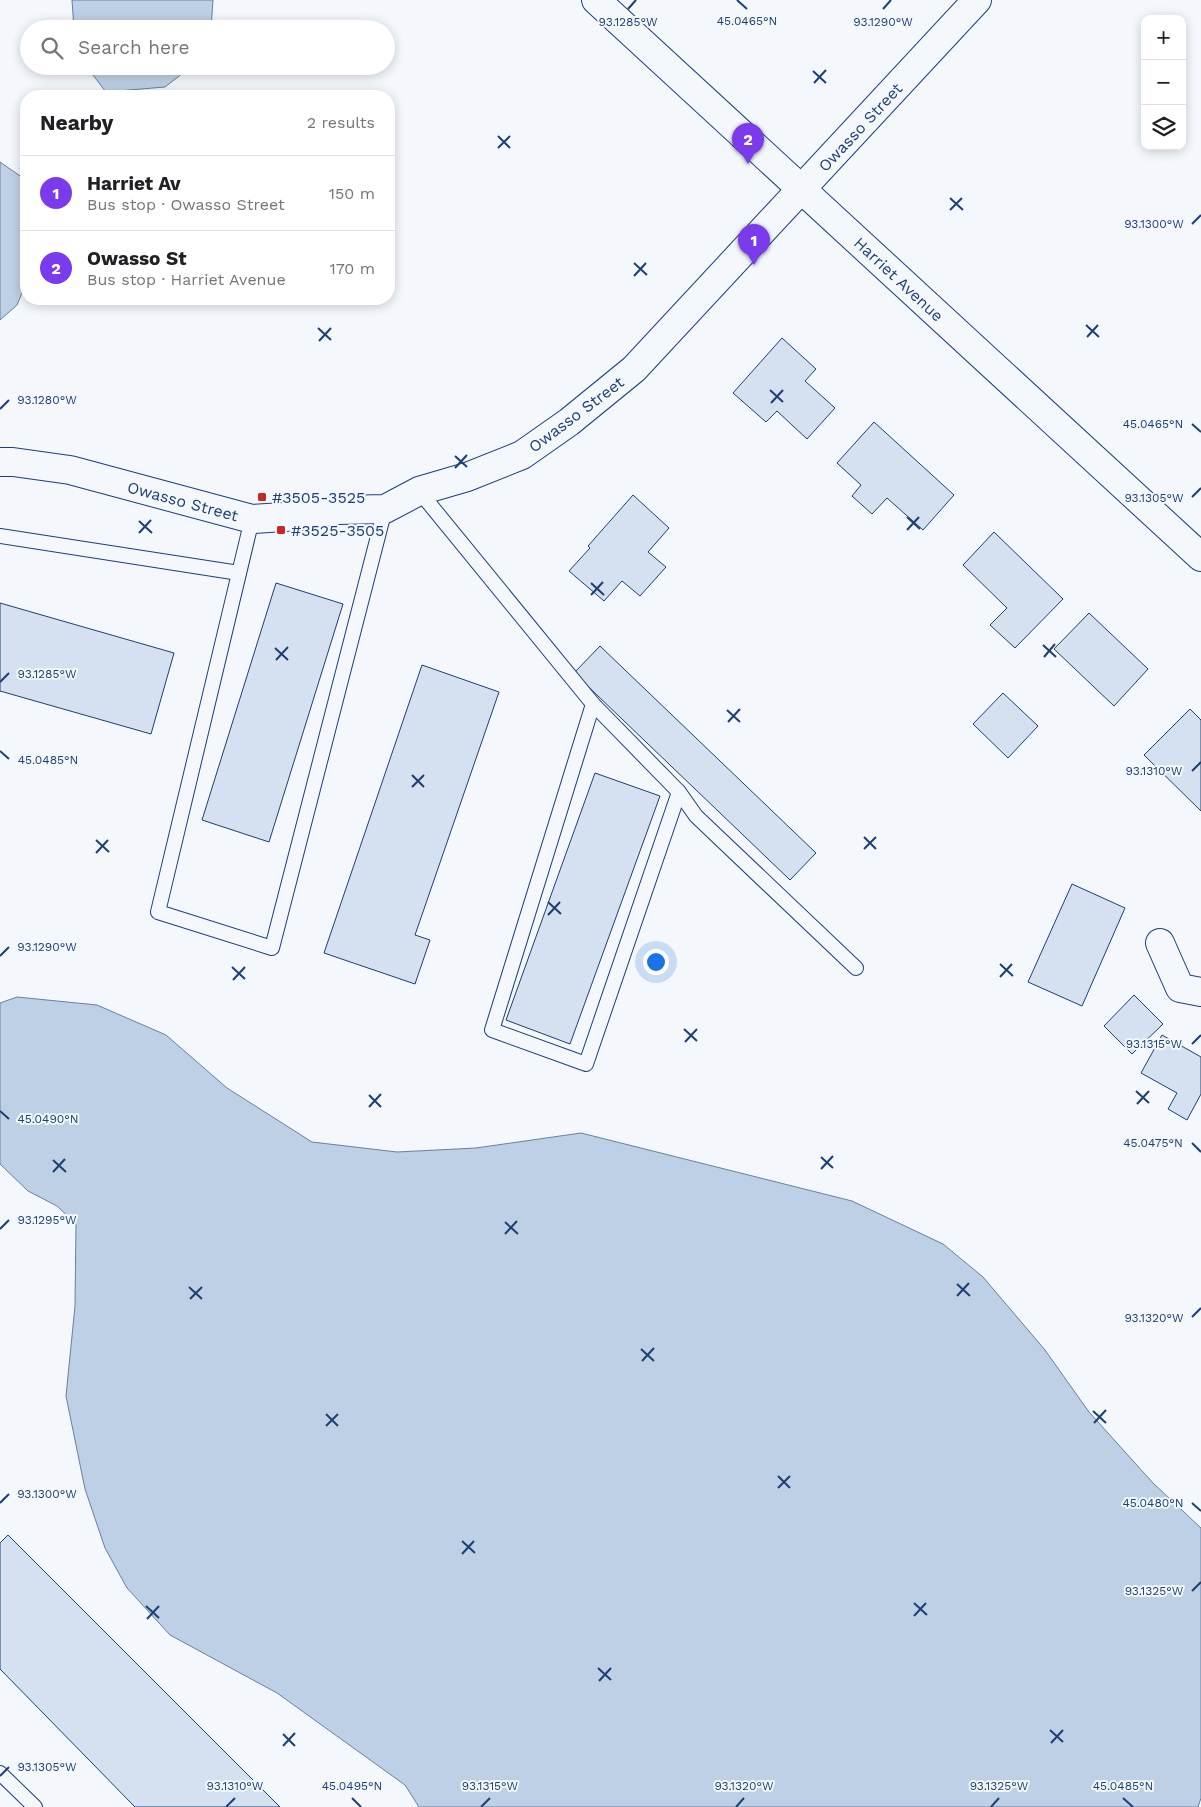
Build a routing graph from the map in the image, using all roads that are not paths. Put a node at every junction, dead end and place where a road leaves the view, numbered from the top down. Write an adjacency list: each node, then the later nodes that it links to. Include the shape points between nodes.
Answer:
1 (596, 0): 3 (street, Harriet Avenue)
2 (977, 0): 3 (street, Owasso Street)
3 (802, 190): 5 (street, Owasso Street, via 634,369 569,422 522,455 467,477); 9 (street, Harriet Avenue)
4 (0, 462): 7 (street, Owasso Street, via 70,470)
5 (419, 491): 6 (street, Owasso Street); 11 (lane)
6 (385, 509): 7 (street, Owasso Street, via 338,510); 10 (lane, via 272,948 158,912)
7 (252, 520): 10 (lane)
8 (0, 536): 10 (lane)
9 (1201, 557)
10 (239, 573)
11 (594, 704): 12 (lane); 12 (lane, via 492,1030 586,1064)
12 (679, 792): 14 (lane, via 696,816)
13 (1160, 942): 15 (street, via 1180,988)
14 (856, 968)
15 (1201, 992)
16 (0, 1773): 17 (lane)
17 (35, 1807)

